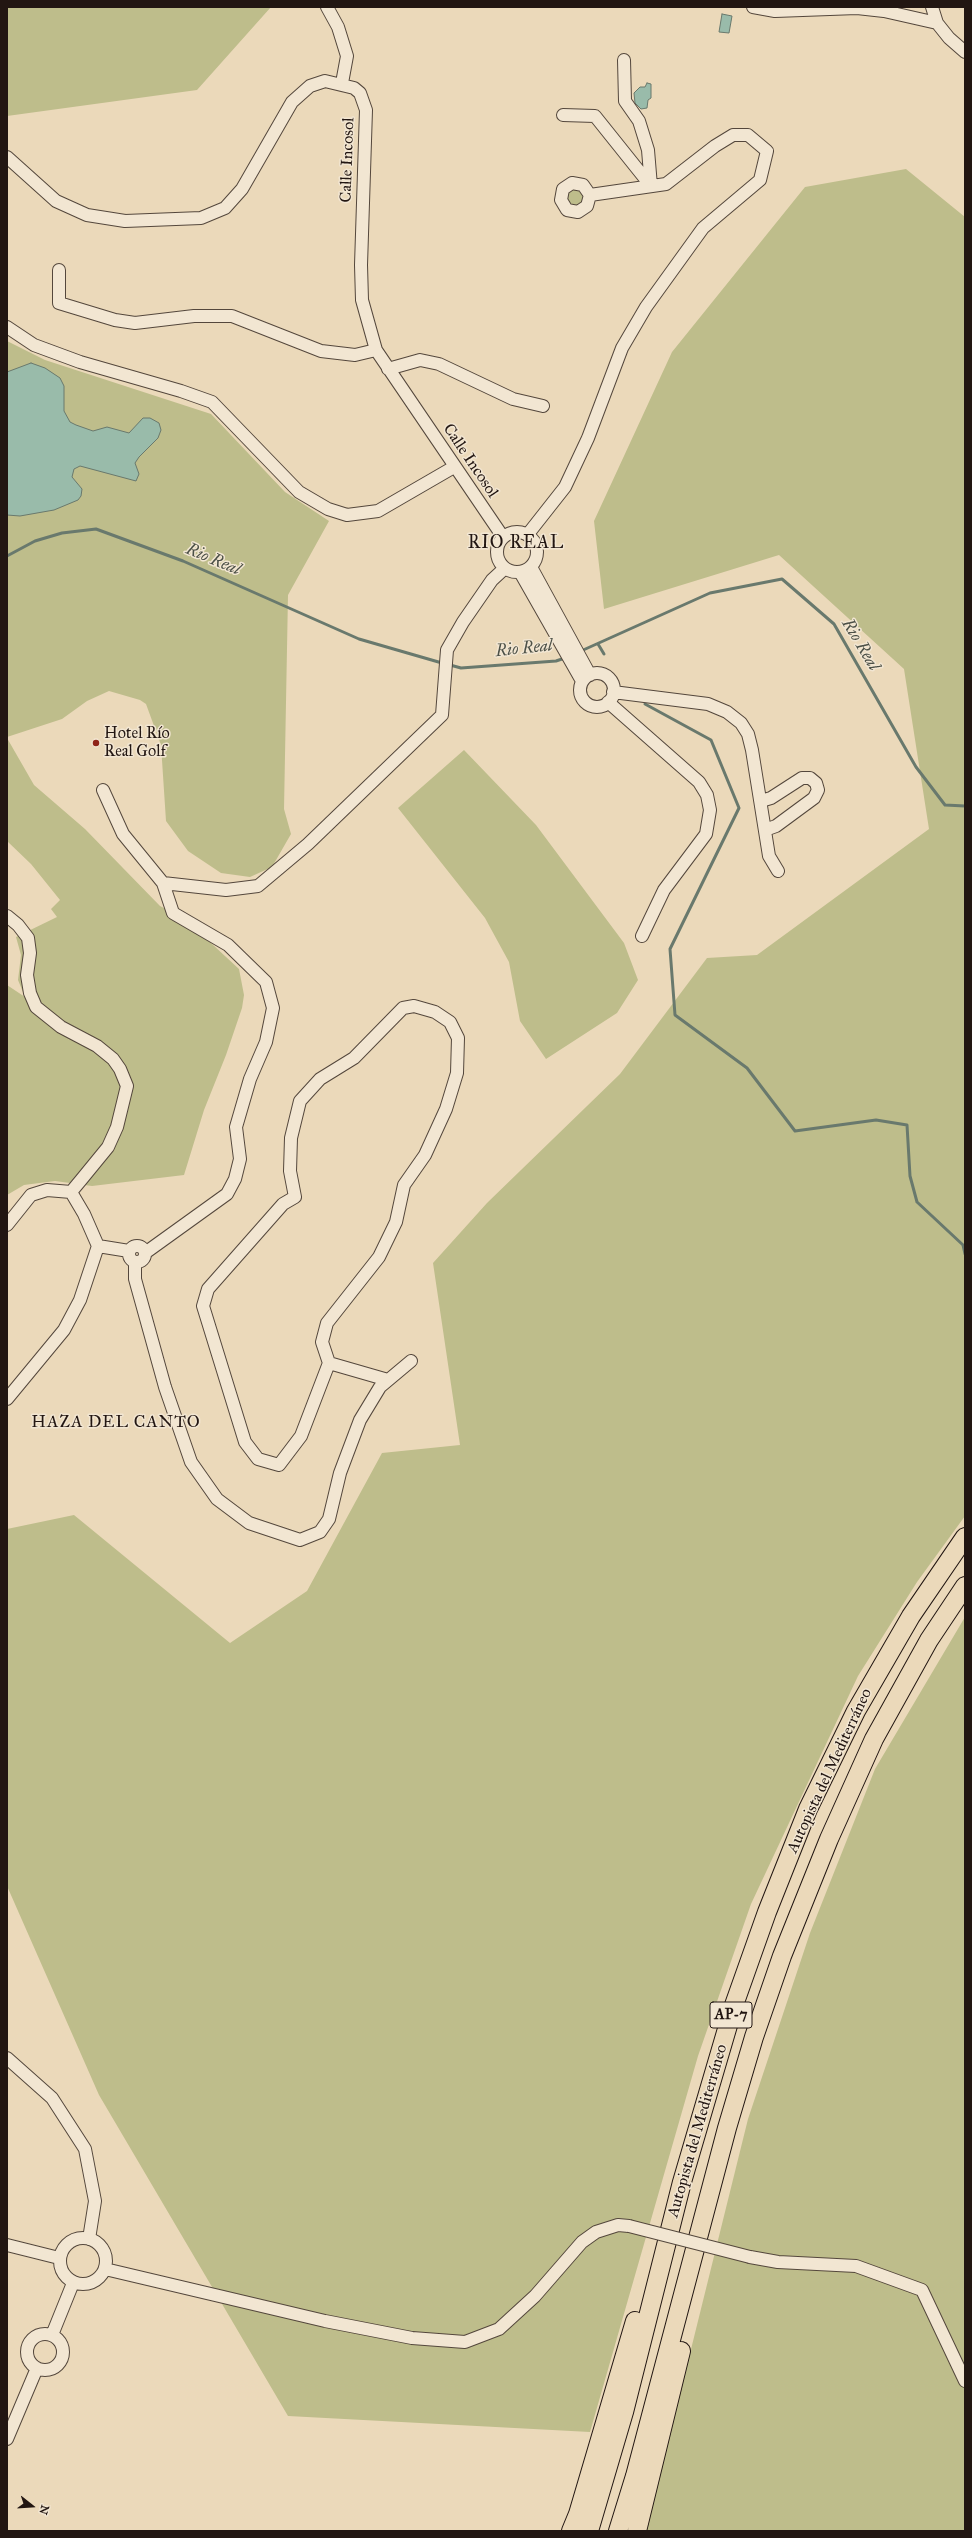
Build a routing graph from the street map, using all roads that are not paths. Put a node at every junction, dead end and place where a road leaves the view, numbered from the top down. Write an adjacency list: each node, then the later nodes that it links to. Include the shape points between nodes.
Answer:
1 (327, 7): 7 (street, via 338,27 347,56)
2 (753, 7): 4 (street, via 775,11 857,8 884,11)
3 (932, 7): 4 (street)
4 (937, 23): 5 (street, via 948,38)
5 (965, 52)
6 (624, 60): 10 (street, via 625,101 639,121 648,150)
7 (342, 83): 9 (street, Calle Incosol, via 325,80 310,86 292,102 242,189 225,208 201,218 126,221 87,216 56,201); 14 (street, Calle Incosol, via 360,93 366,110 362,293)
8 (563, 114): 10 (street, via 595,116)
9 (7, 156)
10 (651, 186): 11 (street); 18 (street, via 666,184 709,150 734,135 748,135 767,151 760,180 703,228 646,307 622,348 588,438 566,487)
11 (590, 195)
12 (59, 270): 14 (street, via 59,302 115,320 135,323 194,316 232,316 321,351 356,355)
13 (7, 327): 17 (street, via 34,345 80,362 212,402 299,492 328,509 347,515 378,511)
14 (376, 350): 15 (street, Calle Incosol)
15 (388, 370): 16 (street, via 420,360 439,364 513,399); 17 (street, Calle Incosol)
16 (543, 406)
17 (454, 466): 19 (street, Calle Incosol)
18 (528, 534): 19 (street, via 510,532); 21 (street, via 536,546 535,561)
19 (503, 537): 20 (street, via 497,547 498,559)
20 (505, 568): 21 (street); 28 (street, via 492,580 447,650 442,715 308,844 258,886 226,890)
21 (525, 569): 22 (street)
22 (586, 678): 23 (street, via 596,673 607,676 613,686); 23 (street, via 580,693 586,703 597,706)
23 (610, 697): 25 (street, via 708,704 727,712 741,723 748,734); 30 (street, via 699,782 707,795 710,810 706,834 664,890)
24 (103, 790): 28 (street, via 123,834)
25 (761, 801): 26 (street); 26 (street, via 771,798 802,778 810,778 816,783 818,790 814,798 776,826)
26 (765, 830): 27 (street, via 769,856)
27 (778, 871)
28 (163, 883): 35 (street, via 173,913 228,945 266,982 273,1008 266,1042 250,1079 236,1127 240,1159 235,1179 227,1194)
29 (7, 916): 31 (street, via 18,924 28,938 30,953 27,975 36,1007 61,1027 97,1046 113,1059 127,1086 117,1127 108,1147)
30 (642, 936)
31 (71, 1192): 32 (street, via 47,1190 31,1195); 33 (street)
32 (7, 1225)
33 (98, 1246): 34 (street); 40 (street, via 80,1300 64,1330)
34 (129, 1251): 35 (street, via 138,1246); 36 (street, via 129,1258)
35 (145, 1253): 36 (street, via 142,1260)
36 (135, 1262): 39 (street, via 135,1279 164,1387 191,1462 217,1499 249,1523 300,1540 320,1532 329,1519 340,1473 360,1420 380,1387)
37 (411, 1361): 39 (street)
38 (329, 1363): 38 (street, via 322,1342 327,1323 379,1257 396,1222 404,1185 425,1155 446,1109 457,1073 458,1038 450,1022 435,1012 414,1006 403,1008 354,1058 320,1079 300,1101 291,1138 290,1171 295,1197 283,1204 208,1289 203,1306 245,1442 258,1459 279,1465 301,1436); 39 (street)
39 (388, 1380)
40 (7, 1399)
41 (965, 1537): 44 (highway, Autopista del Mediterráneo / AP-7, via 911,1616 853,1718 808,1809)
42 (965, 1586): 43 (highway, Autopista del Mediterráneo / AP-7, via 930,1640 874,1739 829,1839)
43 (782, 1956): 57 (highway, Autopista del Mediterráneo / AP-7, via 727,2128 636,2476); 58 (highway, via 766,2026 700,2265 657,2457)
44 (734, 2005): 55 (highway, via 713,2046 626,2354); 56 (highway, Autopista del Mediterráneo / AP-7, via 682,2182 624,2412)
45 (7, 2058): 46 (street, via 52,2098 85,2149 95,2201)
46 (89, 2239): 48 (street, via 79,2238 70,2241 63,2248); 49 (street, via 98,2243 104,2250)
47 (7, 2246): 48 (street)
48 (59, 2258): 50 (street, via 62,2273)
49 (105, 2269): 50 (street, via 92,2283); 53 (street, bridge, via 325,2321 412,2338 465,2342 499,2329 536,2296 582,2242 596,2232 629,2226 778,2262 856,2266 922,2290)
50 (73, 2284): 51 (street)
51 (52, 2335): 52 (street, via 43,2334 34,2338 29,2345 27,2354 30,2362); 52 (street, via 61,2345 62,2359 51,2368)
52 (37, 2368): 54 (street)
53 (965, 2381)
54 (7, 2439)
55 (571, 2531)
56 (589, 2531)
57 (618, 2531)
58 (637, 2531)

